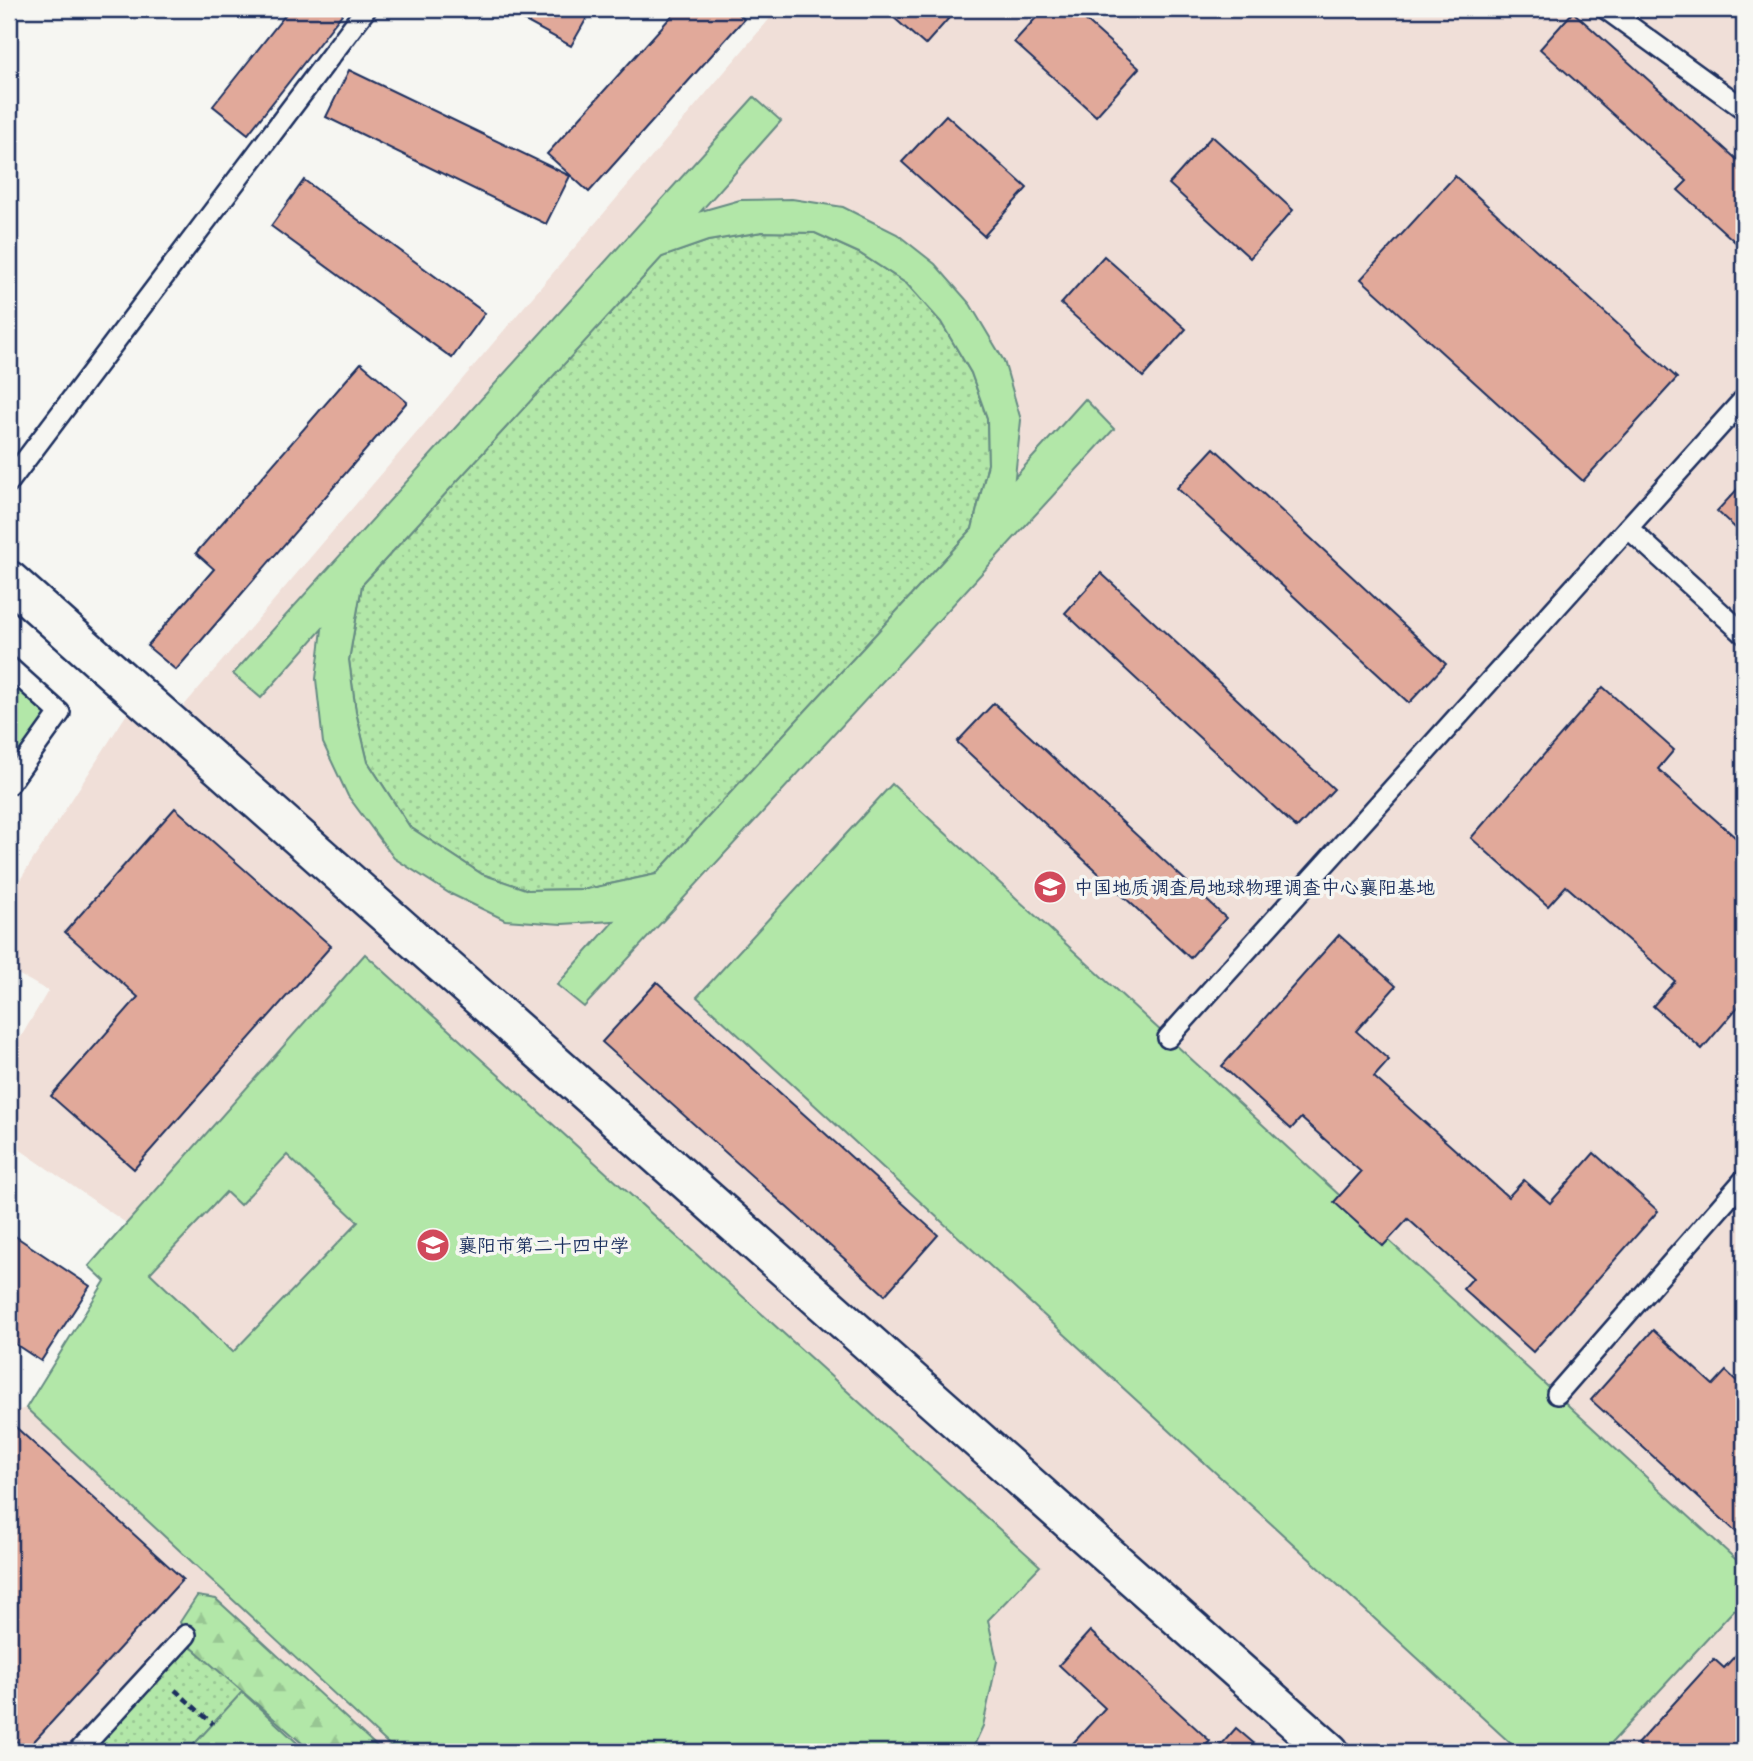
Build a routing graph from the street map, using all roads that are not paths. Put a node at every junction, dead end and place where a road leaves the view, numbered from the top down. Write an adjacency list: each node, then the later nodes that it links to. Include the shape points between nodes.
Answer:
1 (366, 9): 5 (lane)
2 (1606, 9): 3 (lane)
3 (1744, 109)
4 (1744, 399): 6 (lane)
5 (9, 481)
6 (1628, 528): 8 (lane); 11 (lane)
7 (9, 580): 16 (street)
8 (1744, 634)
9 (9, 667): 10 (lane, via 60,713)
10 (9, 784)
11 (1168, 1038)
12 (1744, 1180): 13 (lane)
13 (1557, 1394)
14 (186, 1635): 15 (lane)
15 (78, 1752)
16 (1330, 1752)

